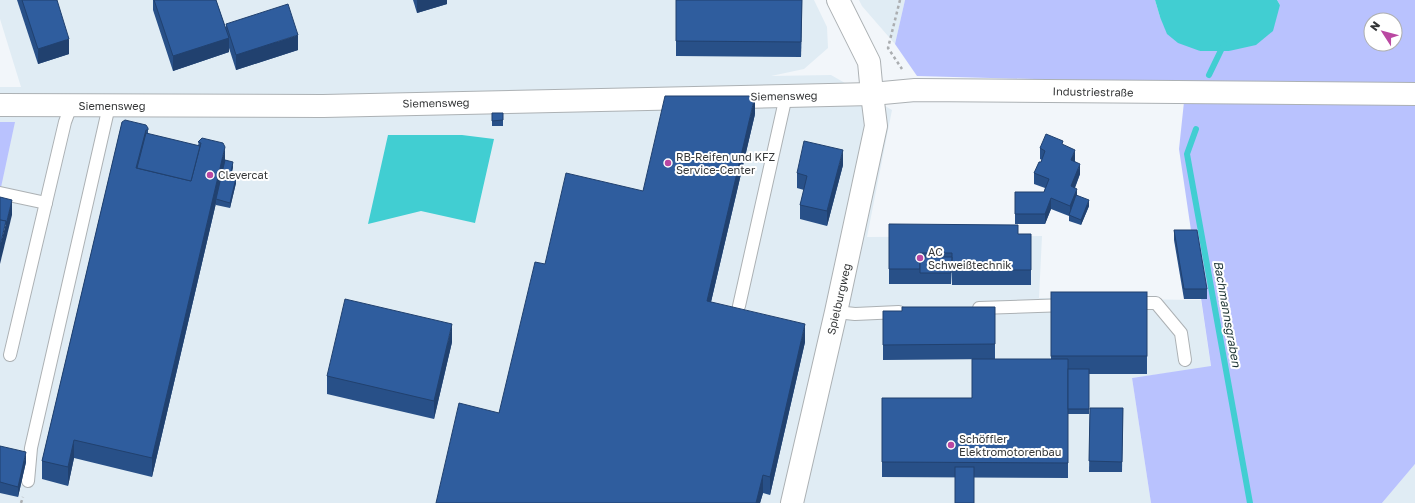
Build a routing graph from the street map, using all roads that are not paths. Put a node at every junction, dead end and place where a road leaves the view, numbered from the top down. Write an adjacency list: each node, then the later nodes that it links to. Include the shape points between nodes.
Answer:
1 (838, 0): 2 (street, via 869,62)
2 (872, 94): 3 (street, Industriestraße, via 915,90); 4 (street, Siemensweg); 14 (street, Spielburgweg, via 876,126)
3 (1415, 94)
4 (786, 96): 7 (street, Siemensweg, via 323,106); 12 (lane)
5 (0, 105): 6 (street, Siemensweg)
6 (71, 106): 7 (street, Siemensweg); 9 (lane)
7 (108, 106): 18 (lane)
8 (0, 193): 9 (lane)
9 (46, 203): 16 (lane)
10 (1116, 304): 17 (lane, via 1156,303 1181,333)
11 (1076, 305): 13 (lane)
12 (739, 306)
13 (965, 309)
14 (836, 312): 15 (lane); 21 (street, Spielburgweg)
15 (910, 312)
16 (10, 356)
17 (1185, 360)
18 (31, 448): 19 (lane); 20 (lane)
19 (17, 460)
20 (28, 481)
21 (792, 503)

